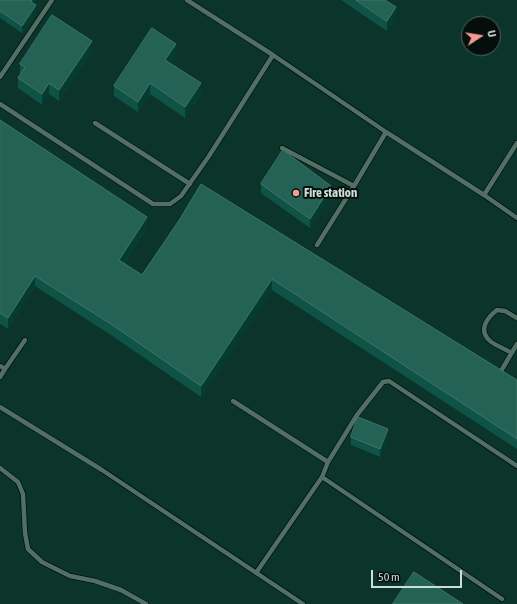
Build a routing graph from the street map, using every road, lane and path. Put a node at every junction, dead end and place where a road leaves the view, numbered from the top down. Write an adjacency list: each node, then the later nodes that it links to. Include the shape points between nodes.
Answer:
1 (52, 0): 4 (lane)
2 (190, 1): 3 (lane)
3 (273, 55): 7 (lane); 10 (lane)
4 (0, 78)
5 (0, 104): 10 (lane, via 153,204 170,204 181,196)
6 (95, 123): 10 (lane)
7 (386, 132): 11 (lane); 12 (lane)
8 (517, 143): 12 (lane)
9 (282, 148): 11 (lane)
10 (190, 184)
11 (354, 186): 14 (lane)
12 (484, 195): 13 (lane)
13 (517, 218)
14 (317, 245)
15 (517, 318): 18 (lane, via 505,311 497,310 489,315 484,325 489,340)
16 (25, 340): 20 (lane)
17 (517, 344): 18 (lane)
18 (512, 353): 21 (lane)
19 (0, 366): 20 (lane)
20 (5, 369): 22 (lane)
21 (501, 371)
22 (0, 377)
23 (233, 401): 25 (lane)
24 (0, 407): 29 (lane, via 102,470)
25 (328, 462): 26 (lane, via 357,415 383,382 389,381); 28 (lane)
26 (517, 466)
27 (0, 468): 31 (lane, via 18,482 23,494 28,549 42,562 70,576 122,590)
28 (322, 477): 29 (lane); 30 (lane)
29 (256, 573): 32 (lane)
30 (502, 599)
31 (146, 604)
32 (303, 604)

